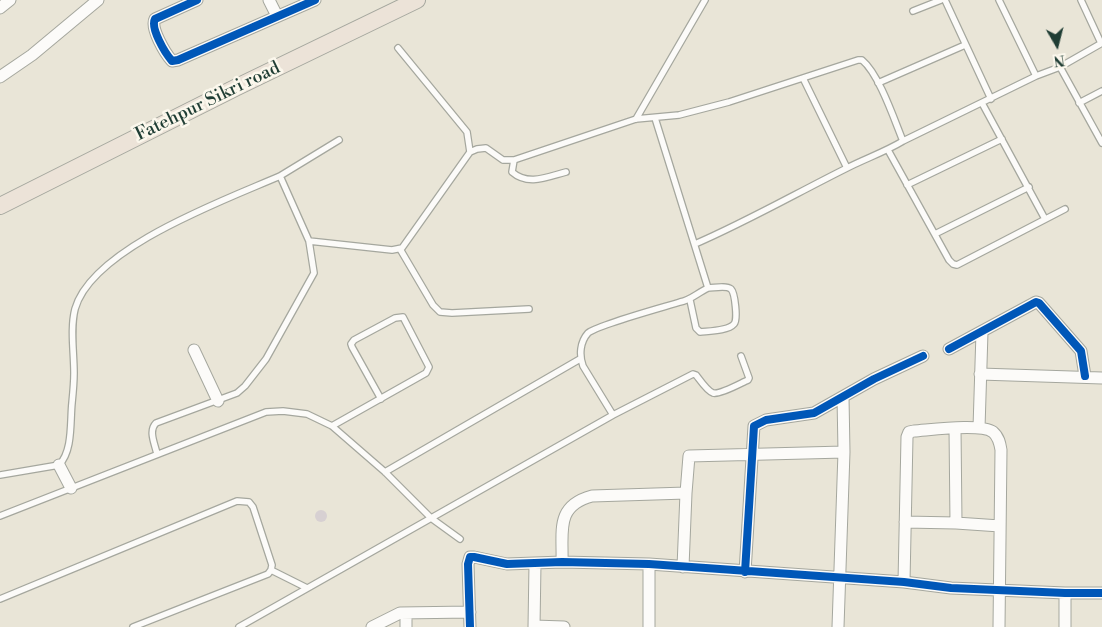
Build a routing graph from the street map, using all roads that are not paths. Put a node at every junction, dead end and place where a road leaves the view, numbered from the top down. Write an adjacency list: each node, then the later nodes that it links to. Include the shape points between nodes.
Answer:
1 (10, 0): 12 (street)
2 (98, 0): 20 (street)
3 (196, 0): 14 (street, via 155,19 154,28 172,61)
4 (269, 0): 14 (street)
5 (315, 0): 14 (street)
6 (417, 0): 41 (main road, Fatehpur Sikri road, via 237,86)
7 (705, 0): 28 (lane)
8 (941, 0): 13 (lane)
9 (945, 0): 16 (lane)
10 (999, 0): 19 (lane)
11 (1081, 0): 15 (lane)
12 (0, 8)
13 (913, 11)
14 (278, 16)
15 (1102, 43): 18 (lane)
16 (966, 45): 22 (lane); 24 (lane)
17 (398, 48): 34 (lane, via 467,132)
18 (1060, 68): 19 (lane); 26 (lane)
19 (1036, 76): 24 (lane)
20 (0, 78)
21 (803, 78): 22 (lane, via 862,60); 27 (lane, via 729,102); 36 (lane)
22 (878, 83): 31 (lane)
23 (1102, 91): 26 (lane)
24 (991, 99): 25 (lane)
25 (982, 103): 29 (lane); 31 (lane)
26 (1079, 104): 32 (lane)
27 (656, 118): 28 (lane); 46 (lane)
28 (636, 120): 35 (lane)
29 (1002, 139): 39 (lane); 40 (lane)
30 (339, 140): 38 (lane)
31 (903, 141): 33 (lane)
32 (1102, 143)
33 (888, 150): 36 (lane); 39 (lane)
34 (470, 152): 35 (lane, via 486,148 502,160); 47 (lane)
35 (514, 160): 37 (lane, via 512,172 524,180)
36 (847, 168): 46 (lane)
37 (566, 172)
38 (280, 176): 45 (lane); 70 (lane, via 204,208 129,248 91,279 80,296 72,324 74,375 68,447 65,459)
39 (907, 185): 44 (lane)
40 (1029, 186): 43 (lane); 44 (lane)
41 (0, 206)
42 (1065, 209): 43 (lane)
43 (1045, 218): 44 (lane, via 957,265 949,260)
44 (935, 234)
45 (309, 241): 47 (lane); 62 (lane, via 314,273 293,313 266,359 245,386)
46 (695, 244): 48 (lane)
47 (400, 249): 50 (lane, via 440,312)
48 (708, 288): 49 (lane); 49 (lane, via 727,287 732,290 737,319 734,324 728,328 700,332 696,328)
49 (690, 300): 56 (lane, via 593,330 583,342)
50 (529, 308)
51 (982, 332): 52 (street); 57 (street); 58 (street, via 1034,302 1039,303 1081,351)
52 (949, 349)
53 (194, 350): 62 (street)
54 (741, 356): 63 (lane, via 748,380 714,394 696,375 689,375)
55 (923, 356): 60 (street, via 874,378)
56 (580, 359): 63 (lane); 71 (lane)
57 (980, 374): 58 (street); 66 (street)
58 (1085, 376): 59 (street)
59 (1102, 378)
60 (843, 397): 67 (street); 69 (street, via 809,415 766,420 754,426)
61 (381, 399): 61 (lane, via 428,371 429,367 403,317 395,318 352,344); 64 (lane)
62 (218, 401): 68 (lane, via 156,423 152,432)
63 (614, 415): 76 (lane)
64 (332, 426): 68 (lane, via 307,414 266,412); 71 (lane)
65 (955, 428): 66 (street); 77 (street, via 909,432); 78 (street)
66 (979, 428): 79 (street, via 994,433 999,440)
67 (844, 452): 69 (street); 87 (street)
68 (157, 454): 73 (lane)
69 (751, 454): 74 (street, via 689,456); 86 (street)
70 (59, 465): 72 (lane); 73 (street)
71 (385, 472): 76 (lane)
72 (0, 475)
73 (71, 488): 75 (lane)
74 (686, 493): 81 (street, via 592,496 572,504 564,520); 84 (street)
75 (0, 516)
76 (431, 518): 80 (lane); 89 (lane)
77 (905, 522): 78 (street); 88 (street)
78 (956, 522): 79 (street)
79 (1000, 526): 90 (street)
80 (460, 539)
81 (562, 562): 82 (street); 83 (street)
82 (535, 564): 94 (street, via 507,564 470,557); 96 (street)
83 (649, 564): 84 (street); 103 (street)
84 (683, 566): 86 (street)
85 (271, 570): 89 (lane); 93 (lane, via 253,507 249,502 237,501); 97 (lane, via 268,574)
86 (745, 572): 87 (street)
87 (839, 578): 88 (street); 104 (street)
88 (904, 582): 90 (street, via 951,588)
89 (307, 588): 98 (lane)
90 (1000, 589): 91 (street); 105 (street)
91 (1065, 593): 92 (street); 106 (street)
92 (1102, 593)
93 (0, 599)
94 (470, 612): 95 (street); 101 (street)
95 (406, 613): 99 (street); 100 (street)
96 (534, 626): 102 (street)
97 (133, 627)
98 (238, 627)
99 (372, 627)
100 (406, 627)
101 (470, 627)
102 (564, 627)
103 (649, 627)
104 (838, 627)
105 (999, 627)
106 (1065, 627)

